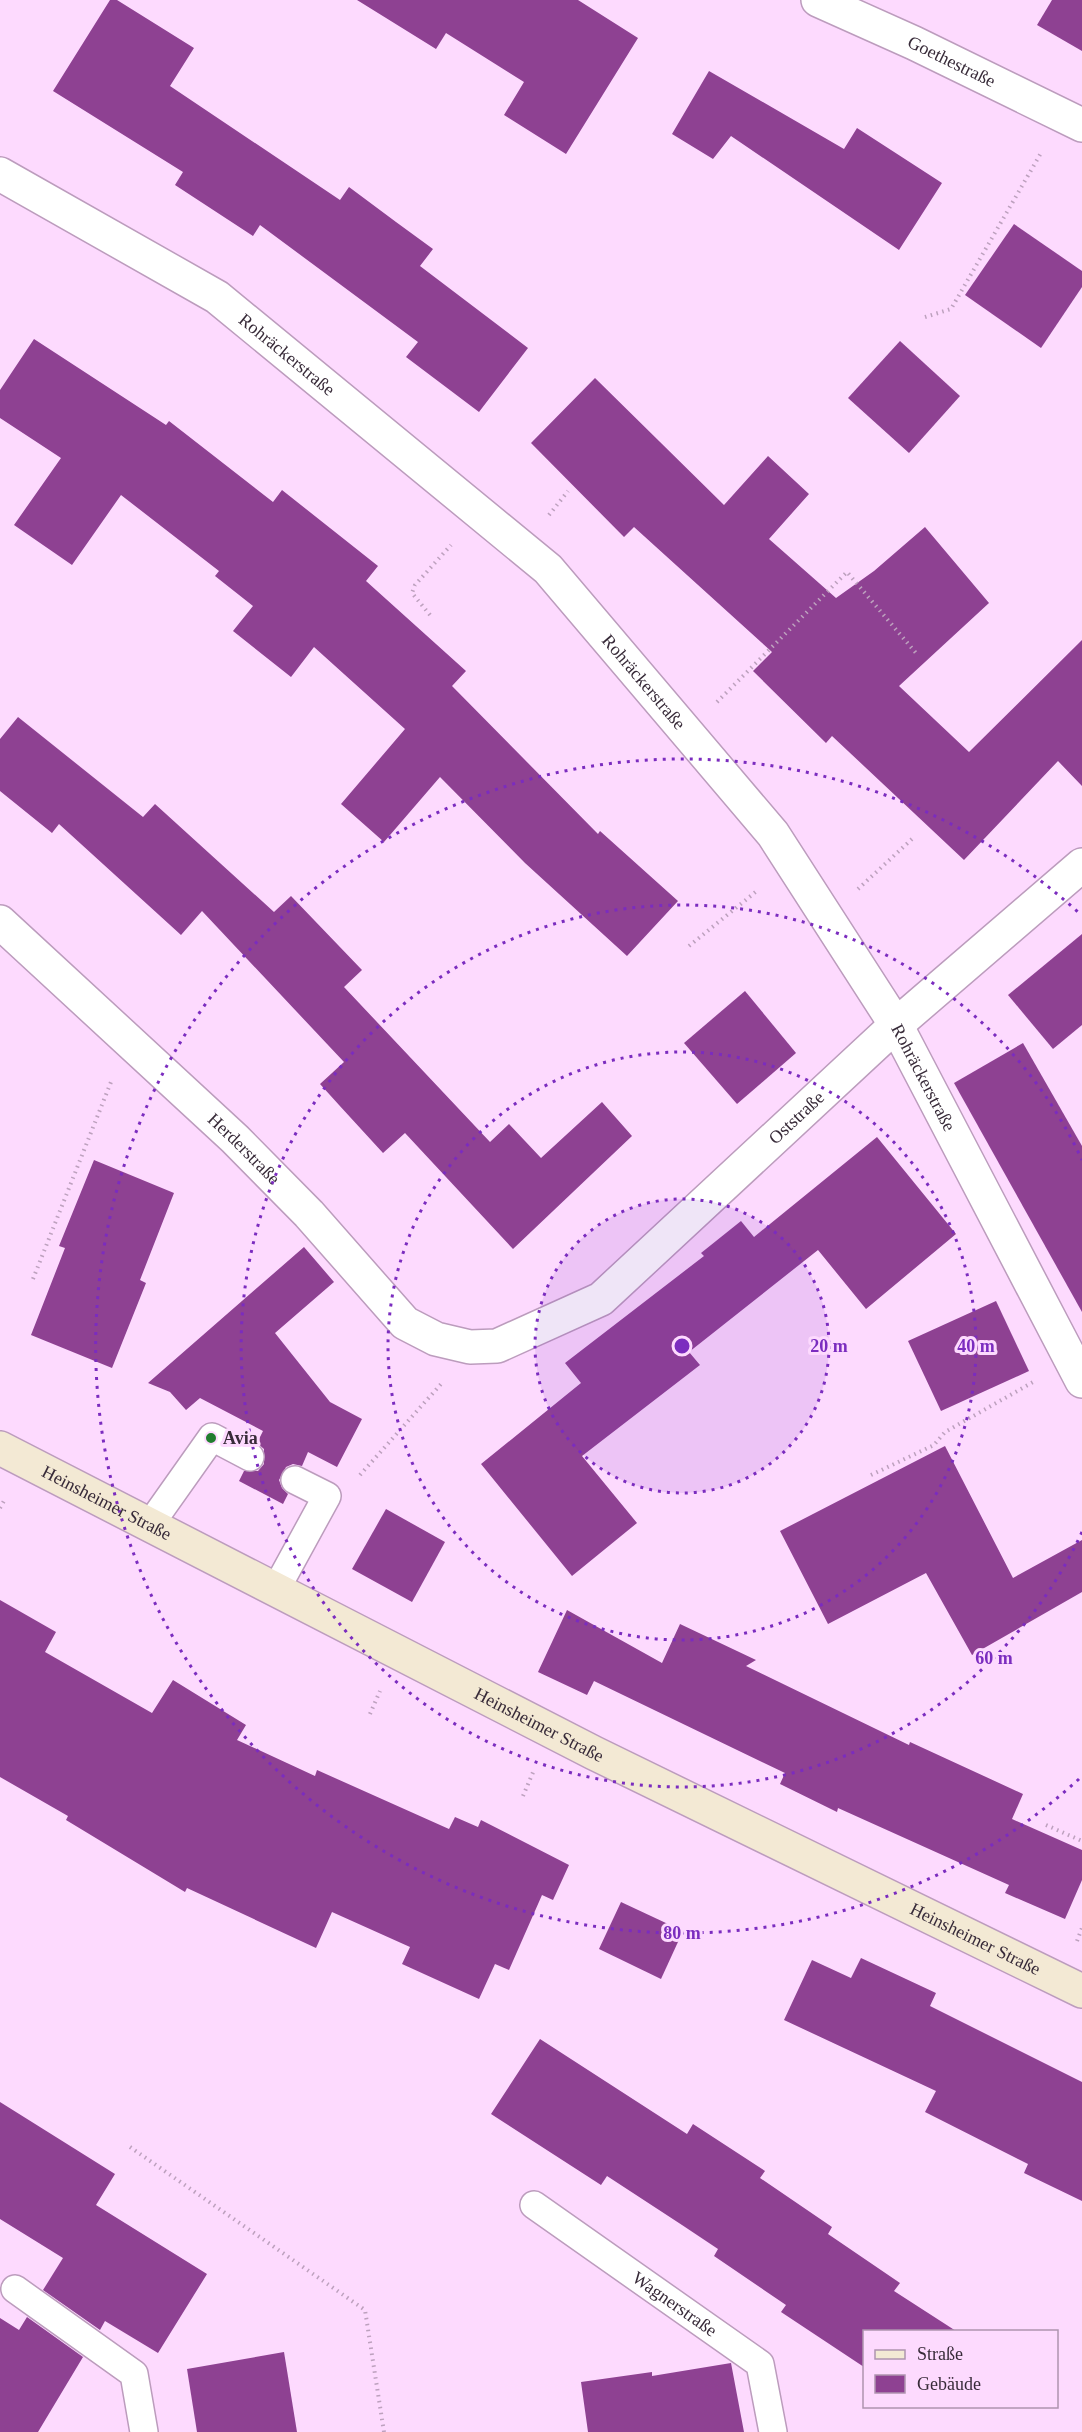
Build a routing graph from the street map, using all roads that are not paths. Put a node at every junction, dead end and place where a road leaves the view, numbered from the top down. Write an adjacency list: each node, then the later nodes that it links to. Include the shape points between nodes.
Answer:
1 (818, 0): 2 (street, Goethestraße)
2 (1072, 120)
3 (0, 174): 6 (street, Rohräckerstraße, via 217,297 548,569 771,831)
4 (1082, 865): 6 (street, Oststraße)
5 (0, 922): 7 (street, Herderstraße, via 235,1139 309,1214 405,1323 436,1339)
6 (896, 1025): 7 (street, Oststraße, via 601,1299); 8 (street, Rohräckerstraße)
7 (483, 1347)
8 (1075, 1367)
9 (0, 1448): 12 (street, Heinsheimer Straße)
10 (250, 1457): 12 (lane, via 212,1437)
11 (295, 1480): 13 (lane, via 327,1496)
12 (148, 1526): 13 (street, Heinsheimer Straße)
13 (275, 1591): 14 (street, Heinsheimer Straße, via 594,1753)
14 (1082, 1991)
15 (534, 2205): 18 (lane, Wagnerstraße, via 760,2364)
16 (15, 2289): 17 (lane, via 134,2374)
17 (144, 2432)
18 (773, 2432)

